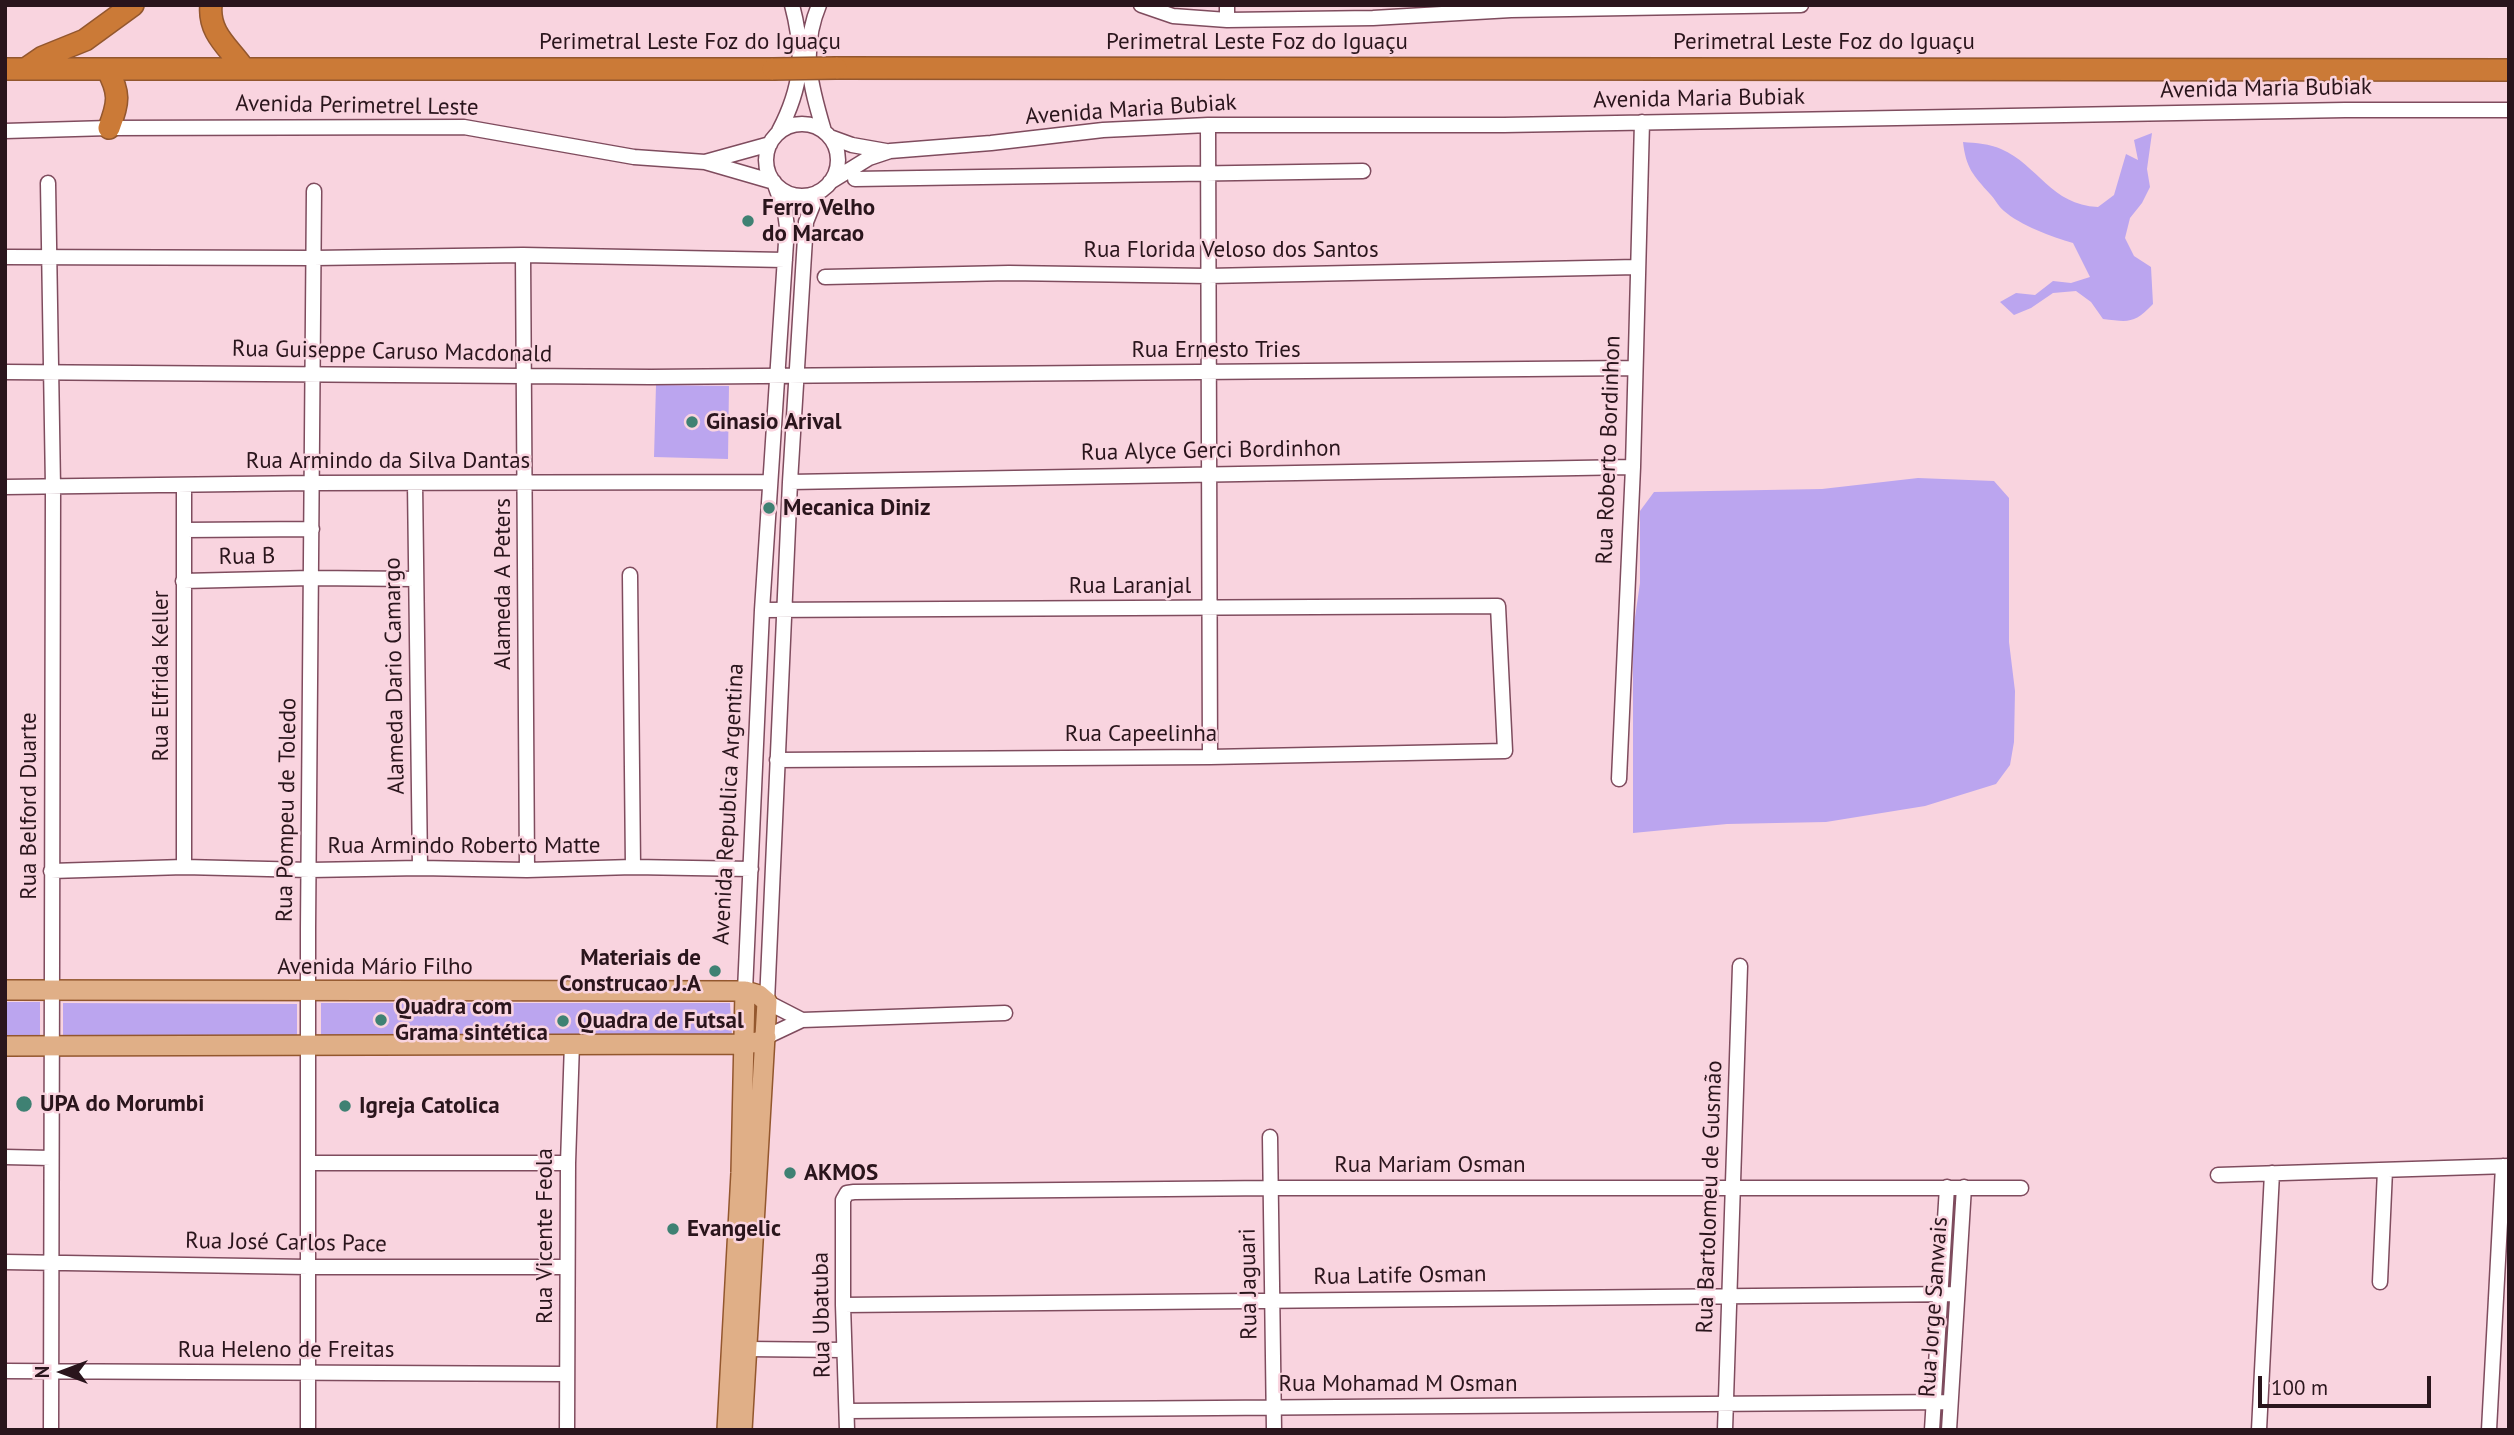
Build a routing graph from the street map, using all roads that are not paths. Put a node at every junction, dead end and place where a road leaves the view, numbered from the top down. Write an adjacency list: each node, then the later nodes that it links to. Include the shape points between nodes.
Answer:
1 (133, 5): 10 (highway, via 85,40)
2 (211, 5): 12 (highway, via 216,33)
3 (792, 5): 19 (street, via 799,79)
4 (819, 5): 20 (street, via 809,46 810,83)
5 (1141, 5): 9 (street, via 1173,16)
6 (1801, 5): 7 (street)
7 (1761, 6): 8 (street)
8 (1512, 7): 9 (street, via 1373,18)
9 (1227, 13)
10 (15, 69): 11 (highway, Perimetral Leste Foz do Iguaçu)
11 (107, 69): 12 (highway, Perimetral Leste Foz do Iguaçu); 17 (highway, via 117,88 117,108)
12 (244, 69): 13 (highway, Perimetral Leste Foz do Iguaçu, bridge)
13 (2509, 69)
14 (2509, 110): 15 (street, Avenida Maria Bubiak)
15 (1642, 122): 16 (street, Avenida Maria Bubiak); 37 (street, Rua Roberto Bordinhon)
16 (1208, 125): 22 (street, Avenida Maria Bubiak, via 1102,130); 25 (street)
17 (109, 128): 18 (street, Avenida Perimetrel Leste); 23 (street, Avenida Perimetrel Leste, via 464,127 634,157)
18 (5, 131)
19 (779, 131): 20 (street, via 802,123); 21 (street)
20 (827, 134): 22 (street, Avenida Maria Bubiak, via 852,145); 28 (street, via 838,159)
21 (769, 144): 23 (street, Avenida Perimetrel Leste); 27 (street, via 766,160)
22 (890, 151): 28 (street, Avenida Maria Bubiak)
23 (705, 162): 27 (street, Avenida Perimetrel Leste)
24 (1363, 171): 25 (street)
25 (1207, 173): 26 (street); 38 (street)
26 (855, 179)
27 (774, 182): 31 (street, via 794,195); 36 (street, Avenida Republica Argentina, via 785,212)
28 (830, 182): 31 (street)
29 (48, 183): 34 (street, Rua Belford Duarte)
30 (314, 191): 35 (street, Rua Pompeu de Toledo)
31 (818, 192): 45 (street, Avenida Republica Argentina, via 806,222)
32 (523, 256): 35 (street); 36 (street); 47 (street, Alameda A Peters)
33 (5, 257): 34 (street)
34 (49, 257): 35 (street); 42 (street, Rua Belford Duarte)
35 (314, 258): 44 (street, Rua Pompeu de Toledo)
36 (785, 260): 46 (street, Avenida Republica Argentina)
37 (1637, 267): 38 (street, Rua Florida Veloso dos Santos); 40 (street, Rua Roberto Bordinhon)
38 (1208, 276): 39 (street, Rua Florida Veloso dos Santos, via 1009,273); 43 (street)
39 (825, 278)
40 (1635, 368): 43 (street, Rua Ernesto Tries); 48 (street, Rua Roberto Bordinhon)
41 (5, 372): 42 (street, Rua Guiseppe Caruso Macdonald)
42 (51, 372): 44 (street, Rua Guiseppe Caruso Macdonald); 57 (street, Rua Belford Duarte)
43 (1207, 373): 45 (street, Rua Ernesto Tries); 49 (street)
44 (314, 374): 47 (street, Rua Guiseppe Caruso Macdonald); 52 (street, Rua Pompeu de Toledo)
45 (798, 374): 46 (street, Rua Ernesto Tries); 51 (street, Avenida Republica Argentina)
46 (778, 375): 47 (street, Rua Guiseppe Caruso Macdonald); 50 (street, Avenida Republica Argentina)
47 (523, 376): 53 (street, Alameda A Peters)
48 (1633, 467): 49 (street, Rua Alyce Gerci Bordinhon); 70 (street, Rua Roberto Bordinhon)
49 (1209, 473): 51 (street, Rua Alyce Gerci Bordinhon); 64 (street)
50 (770, 482): 53 (street, Rua Armindo da Silva Dantas); 65 (street, Avenida Republica Argentina)
51 (790, 482): 66 (street, Avenida Republica Argentina)
52 (312, 483): 54 (street, Rua Armindo da Silva Dantas); 55 (street, Rua Armindo da Silva Dantas); 58 (street, Rua Pompeu de Toledo)
53 (526, 483): 54 (street, Rua Armindo da Silva Dantas); 76 (street, Alameda A Peters)
54 (415, 484): 62 (street, Alameda Dario Camargo)
55 (184, 485): 57 (street, Rua Armindo da Silva Dantas); 59 (street, Rua Elfrida Keller)
56 (5, 487): 57 (street, Rua Armindo da Silva Dantas)
57 (53, 487): 77 (street, Rua Belford Duarte)
58 (312, 529): 59 (street); 61 (street, Rua Pompeu de Toledo)
59 (184, 530): 63 (street, Rua Elfrida Keller)
60 (630, 575): 72 (street)
61 (311, 578): 62 (street, Rua B); 63 (street, Rua B); 75 (street, Rua Pompeu de Toledo)
62 (416, 579): 73 (street, Alameda Dario Camargo)
63 (183, 581): 71 (street, Rua Elfrida Keller)
64 (1209, 609): 66 (street, Rua Laranjal); 67 (street, Rua Laranjal, via 1498,606); 68 (street)
65 (762, 610): 66 (street, Rua Laranjal); 74 (street, Avenida Republica Argentina)
66 (784, 610): 69 (street, Avenida Republica Argentina)
67 (1505, 751): 68 (street, Rua Capeelinha)
68 (1210, 757): 69 (street, Rua Capeelinha)
69 (777, 760): 83 (street, Avenida Republica Argentina)
70 (1619, 779)
71 (184, 867): 75 (street, Rua Armindo Roberto Matte); 77 (street, Rua Armindo Roberto Matte)
72 (632, 867): 74 (street, Rua Armindo Roberto Matte); 76 (street, Rua Armindo Roberto Matte)
73 (420, 868): 75 (street, Rua Armindo Roberto Matte); 76 (street, Rua Armindo Roberto Matte)
74 (751, 869): 81 (street, Avenida Republica Argentina)
75 (310, 870): 82 (street, Rua Pompeu de Toledo)
76 (527, 870)
77 (51, 871): 80 (street, Rua Belford Duarte)
78 (1740, 966): 101 (street, Rua Bartolomeu de Gusmão)
79 (5, 990): 80 (main road, Avenida Mário Filho)
80 (51, 991): 82 (main road, Avenida Mário Filho); 91 (street, Rua Belford Duarte)
81 (745, 991): 82 (main road, Avenida Mário Filho); 83 (main road); 88 (main road, Avenida Republica Argentina)
82 (309, 992): 89 (street, Rua Pompeu de Toledo)
83 (767, 1002): 85 (street); 86 (main road, Avenida Republica Argentina)
84 (1005, 1013): 85 (street)
85 (802, 1020): 86 (street)
86 (766, 1037): 88 (main road); 117 (main road, Avenida Republica Argentina)
87 (572, 1043): 88 (main road); 89 (main road); 96 (street, Rua Vicente Feola)
88 (744, 1044): 131 (main road, Avenida Republica Argentina)
89 (309, 1045): 91 (main road); 95 (street, Rua Pompeu de Toledo)
90 (5, 1046): 91 (main road)
91 (51, 1046): 94 (street, Rua Belford Duarte)
92 (1270, 1138): 104 (street, Rua Jaguari)
93 (5, 1157): 94 (street)
94 (51, 1158): 108 (street, Rua Belford Duarte)
95 (309, 1163): 96 (street); 109 (street, Rua Pompeu de Toledo)
96 (568, 1163): 110 (street, Rua Vicente Feola)
97 (2506, 1166): 98 (street); 139 (street)
98 (2385, 1170): 99 (street); 111 (street)
99 (2272, 1173): 100 (street); 138 (street)
100 (2218, 1175)
101 (1734, 1187): 102 (street, Rua Mariam Osman); 104 (street, Rua Mariam Osman); 114 (street, Rua Bartolomeu de Gusmão)
102 (1947, 1187): 103 (street, Rua Mariam Osman); 112 (street, Rua Jorge Sanwais)
103 (1964, 1187): 105 (street, Rua Mariam Osman); 113 (street, Rua Jorge Sanwais)
104 (1271, 1188): 106 (street, Rua Mariam Osman, via 854,1192); 115 (street, Rua Jaguari)
105 (2021, 1188)
106 (843, 1200): 116 (street, Rua Ubatuba)
107 (5, 1262): 108 (street, Rua José Carlos Pace)
108 (51, 1262): 109 (street, Rua José Carlos Pace); 120 (street, Rua Belford Duarte)
109 (308, 1267): 110 (street, Rua José Carlos Pace); 121 (street, Rua Pompeu de Toledo)
110 (567, 1267): 122 (street, Rua Vicente Feola)
111 (2380, 1282)
112 (1942, 1293): 113 (street, Rua Latife Osman); 114 (street, Rua Latife Osman); 123 (street, Rua Jorge Sanwais)
113 (1957, 1294): 124 (street, Rua Jorge Sanwais)
114 (1730, 1296): 115 (street, Rua Latife Osman); 125 (street, Rua Bartolomeu de Gusmão)
115 (1272, 1300): 116 (street, Rua Latife Osman); 126 (street, Rua Jaguari)
116 (843, 1305): 118 (street, Rua Ubatuba)
117 (746, 1349): 118 (street); 132 (main road, Avenida Republica Argentina)
118 (844, 1350): 127 (street, Rua Ubatuba)
119 (5, 1371): 120 (street, Rua Heleno de Freitas)
120 (51, 1373): 121 (street, Rua Heleno de Freitas); 128 (street, Rua Belford Duarte)
121 (308, 1373): 122 (street, Rua Heleno de Freitas); 129 (street, Rua Pompeu de Toledo)
122 (567, 1374): 130 (street, Rua Vicente Feola)
123 (1934, 1402): 124 (street, Rua Mohamad M Osman); 125 (street, Rua Mohamad M Osman); 136 (street, Rua Jorge Sanwais)
124 (1950, 1402): 137 (street, Rua Jorge Sanwais)
125 (1726, 1405): 126 (street, Rua Mohamad M Osman); 135 (street, Rua Bartolomeu de Gusmão)
126 (1273, 1408): 127 (street, Rua Mohamad M Osman); 134 (street, Rua Jaguari)
127 (846, 1411): 133 (street, Rua Ubatuba)
128 (51, 1430)
129 (307, 1430)
130 (567, 1430)
131 (727, 1430)
132 (742, 1430)
133 (847, 1430)
134 (1273, 1430)
135 (1725, 1430)
136 (1932, 1430)
137 (1949, 1430)
138 (2259, 1430)
139 (2489, 1430)

